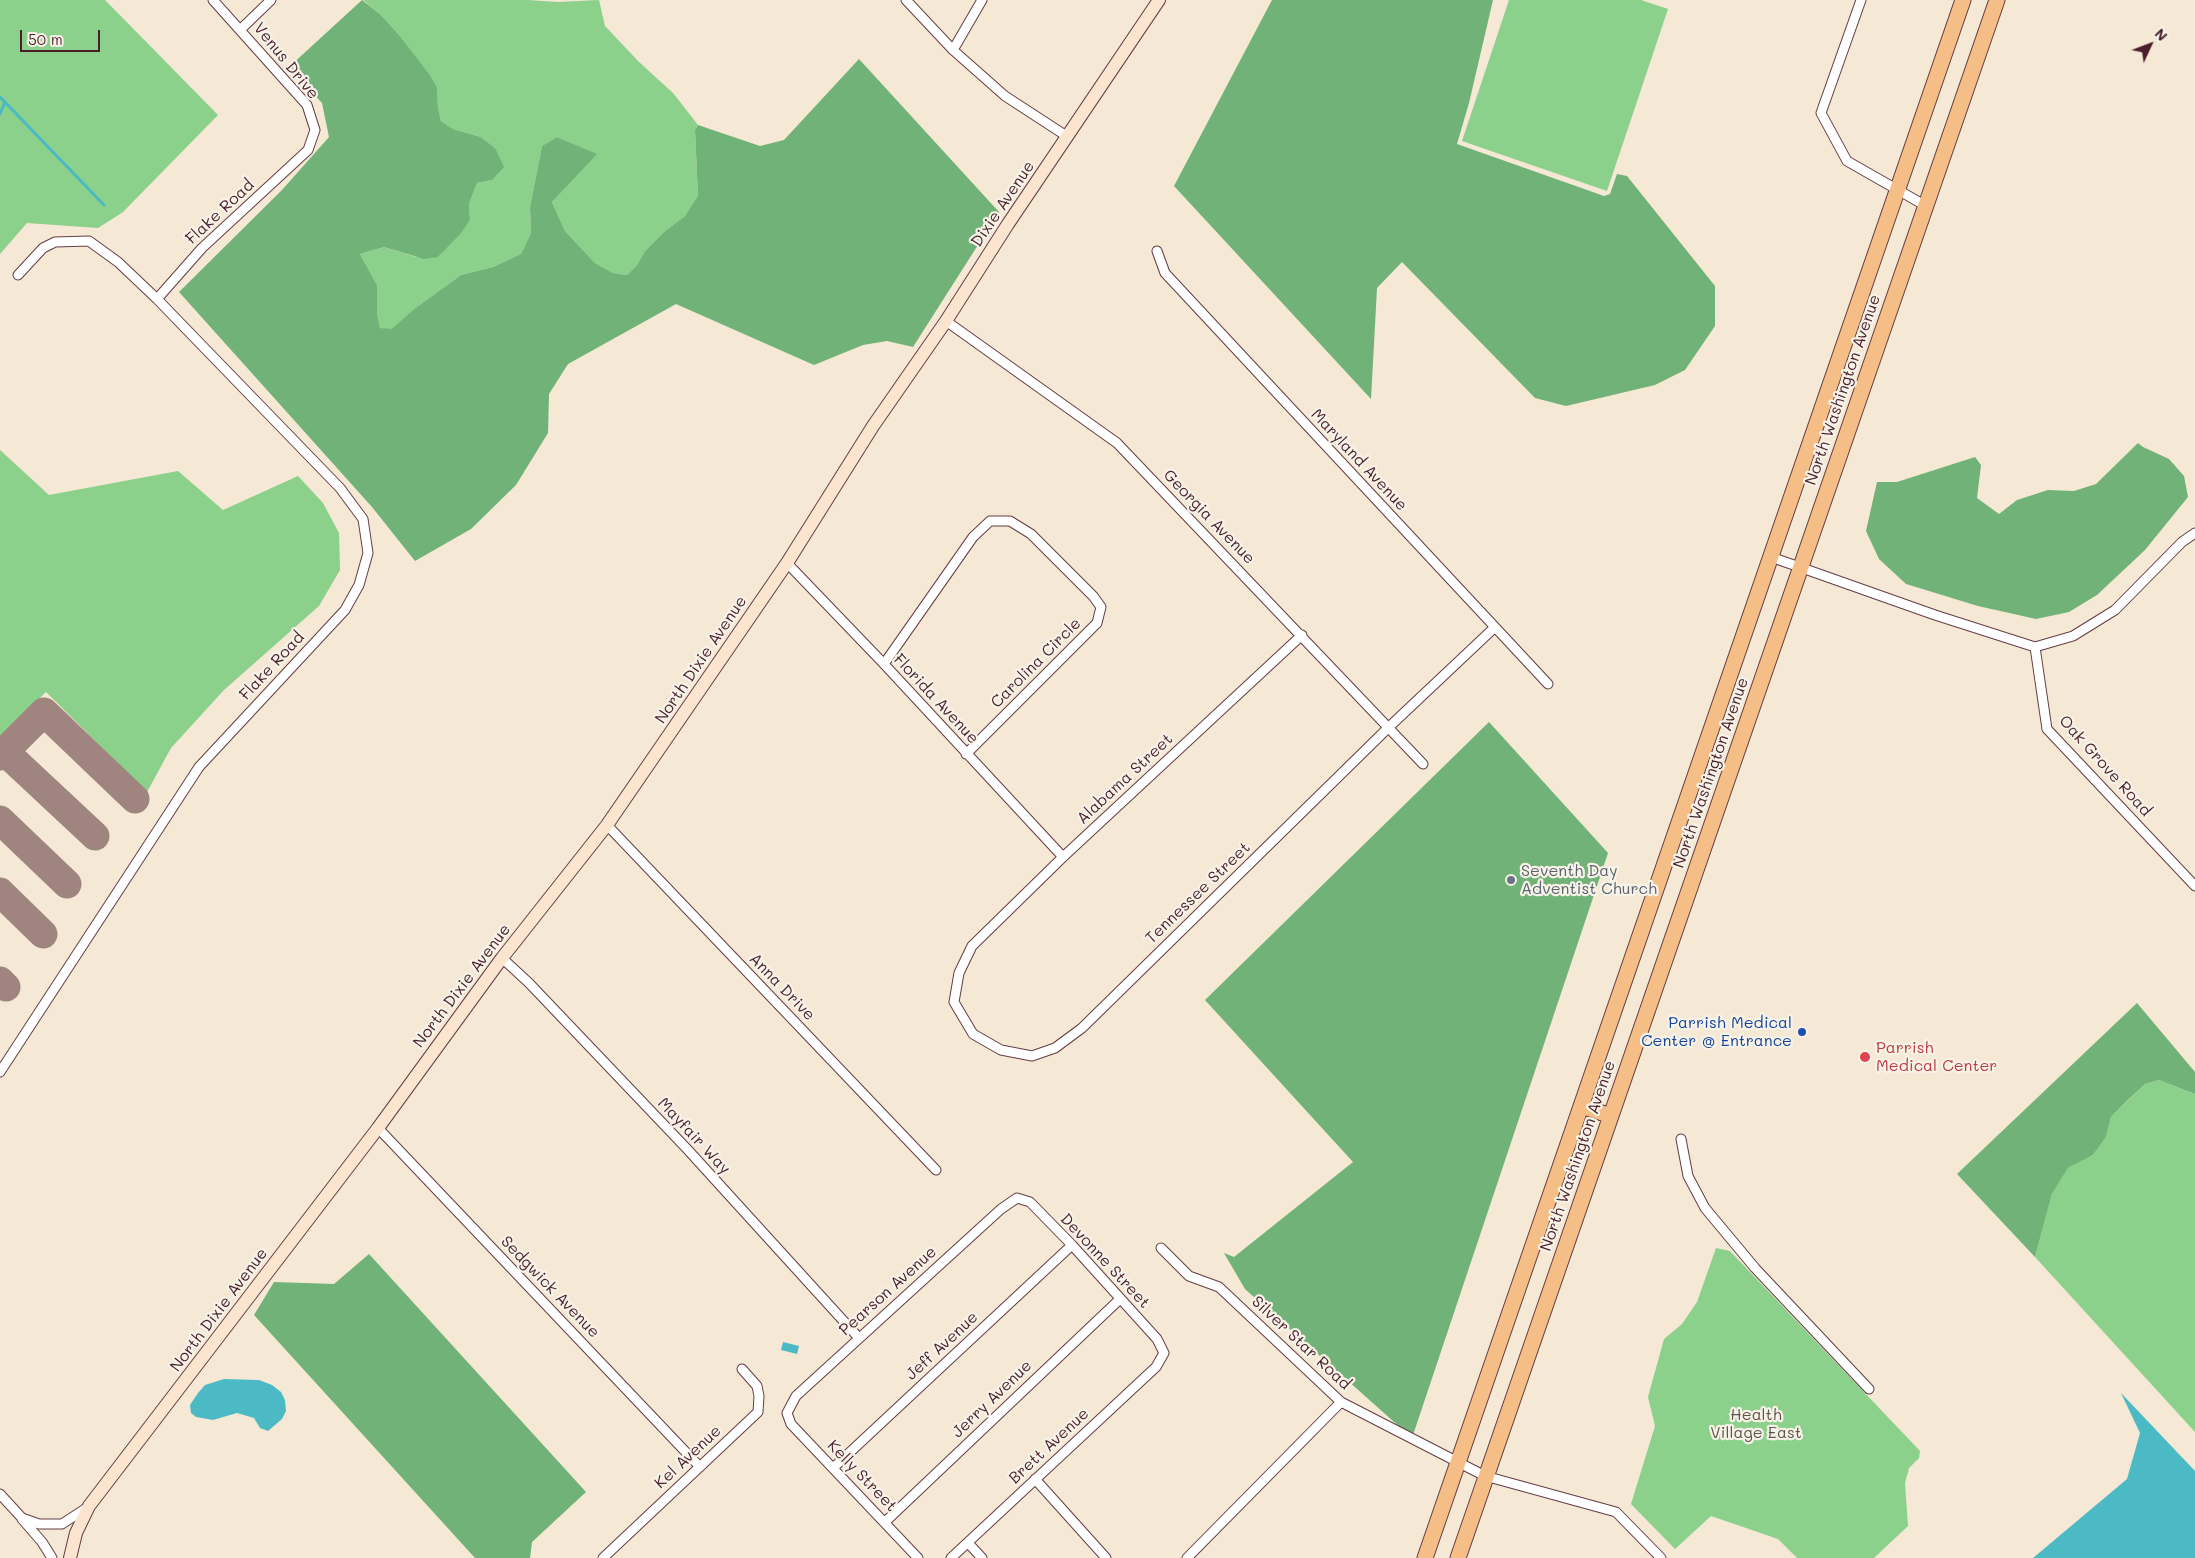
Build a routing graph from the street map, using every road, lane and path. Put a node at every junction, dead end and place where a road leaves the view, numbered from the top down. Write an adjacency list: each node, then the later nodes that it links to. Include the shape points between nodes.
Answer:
1 (213, 0): 9 (street, Venus Drive)
2 (271, 0): 9 (street)
3 (906, 0): 10 (street)
4 (982, 0): 10 (street)
5 (1159, 0): 11 (street, Dixie Avenue)
6 (1861, 0): 13 (street, via 1821,113 1847,161)
7 (1963, 0): 13 (main road, North Washington Avenue)
8 (1996, 0): 14 (main road, North Washington Avenue)
9 (241, 29): 12 (street, Venus Drive, via 307,106 315,130)
10 (953, 50): 11 (street, via 1005,96)
11 (1068, 137): 18 (street, Dixie Avenue)
12 (308, 150): 17 (street, Flake Road, via 202,248)
13 (1897, 190): 14 (street); 21 (main road, North Washington Avenue)
14 (1926, 206): 23 (main road, North Washington Avenue)
15 (1158, 251): 24 (street, Maryland Avenue, via 1165,273)
16 (18, 276): 17 (street, Flake Road, via 43,248 55,242 88,241 118,262)
17 (157, 299): 37 (street, Flake Road, via 340,488 363,519 368,554 359,585 345,610 199,767)
18 (946, 321): 19 (street, Dixie Avenue); 25 (street, Georgia Avenue, via 1117,444)
19 (874, 426): 22 (street, North Dixie Avenue)
20 (2195, 533): 26 (street, via 2114,610 2073,636)
21 (1771, 557): 23 (street); 38 (main road, North Washington Avenue)
22 (786, 563): 27 (street, Florida Avenue); 32 (street, North Dixie Avenue)
23 (1800, 567): 26 (street); 39 (main road, North Washington Avenue)
24 (1494, 628): 28 (street, Maryland Avenue); 29 (street, Tennessee Street)
25 (1302, 635): 29 (street, Georgia Avenue); 33 (street, Alabama Street)
26 (2035, 647): 34 (street, Oak Grove Road, via 2047,729)
27 (884, 664): 30 (street, Florida Avenue); 30 (street, Carolina Circle, via 974,537 990,522 1010,521 1031,534 1093,596 1101,607 1097,623)
28 (1548, 684)
29 (1389, 727): 31 (street, Georgia Avenue); 35 (street, Tennessee Street, via 1082,1028 1055,1048 1032,1056 1001,1050 973,1034 954,1002 959,972)
30 (966, 754): 33 (street, Florida Avenue)
31 (1423, 764)
32 (607, 825): 36 (street, North Dixie Avenue); 42 (street, Anna Drive)
33 (1063, 857): 35 (street, Alabama Street)
34 (2195, 886)
35 (972, 946)
36 (502, 958): 40 (street, North Dixie Avenue); 47 (street, Mayfair Way, via 688,1150)
37 (0, 1072)
38 (1581, 1106): 39 (main road); 53 (main road, North Washington Avenue)
39 (1611, 1116): 56 (main road, North Washington Avenue)
40 (378, 1128): 54 (street, Sedgwick Avenue); 59 (street, North Dixie Avenue)
41 (1681, 1139): 50 (street, via 1688,1176 1706,1208 1755,1268)
42 (936, 1170)
43 (1017, 1198): 44 (street, Devonne Street, via 1030,1202); 47 (street, Pearson Avenue, via 1000,1209)
44 (1072, 1245): 46 (street, Devonne Street); 55 (street, Jeff Avenue)
45 (1161, 1248): 51 (street, Silver Star Road, via 1188,1276 1219,1287)
46 (1120, 1298): 48 (street, Devonne Street, via 1157,1339); 61 (street, Jerry Avenue)
47 (859, 1338): 52 (street, Pearson Avenue, via 796,1396)
48 (1164, 1353): 57 (street, Brett Avenue, via 1156,1367)
49 (742, 1369): 54 (street, Kel Avenue, via 757,1386 758,1412)
50 (1869, 1389)
51 (1341, 1402): 53 (street, Silver Star Road); 70 (street)
52 (787, 1413): 55 (street, Kelly Street, via 791,1424)
53 (1458, 1463): 56 (street, Silver Star Road); 71 (main road, North Washington Avenue)
54 (700, 1467): 65 (street, Kel Avenue)
55 (833, 1468): 61 (street, Kelly Street)
56 (1485, 1476): 72 (main road, North Washington Avenue); 73 (street, Silver Star Road, via 1616,1512)
57 (1035, 1479): 62 (street, Brett Avenue); 69 (street)
58 (0, 1494): 60 (street)
59 (89, 1506): 60 (street, via 62,1524 40,1524); 64 (street, North Dixie Avenue, via 76,1533)
60 (22, 1518): 63 (street)
61 (885, 1522): 66 (street, Kelly Street)
62 (969, 1544): 67 (street, Brett Avenue); 68 (street)
63 (52, 1558)
64 (70, 1558)
65 (603, 1558)
66 (918, 1558)
67 (951, 1558)
68 (982, 1558)
69 (1106, 1558)
70 (1187, 1558)
71 (1425, 1558)
72 (1458, 1558)
73 (1661, 1558)

